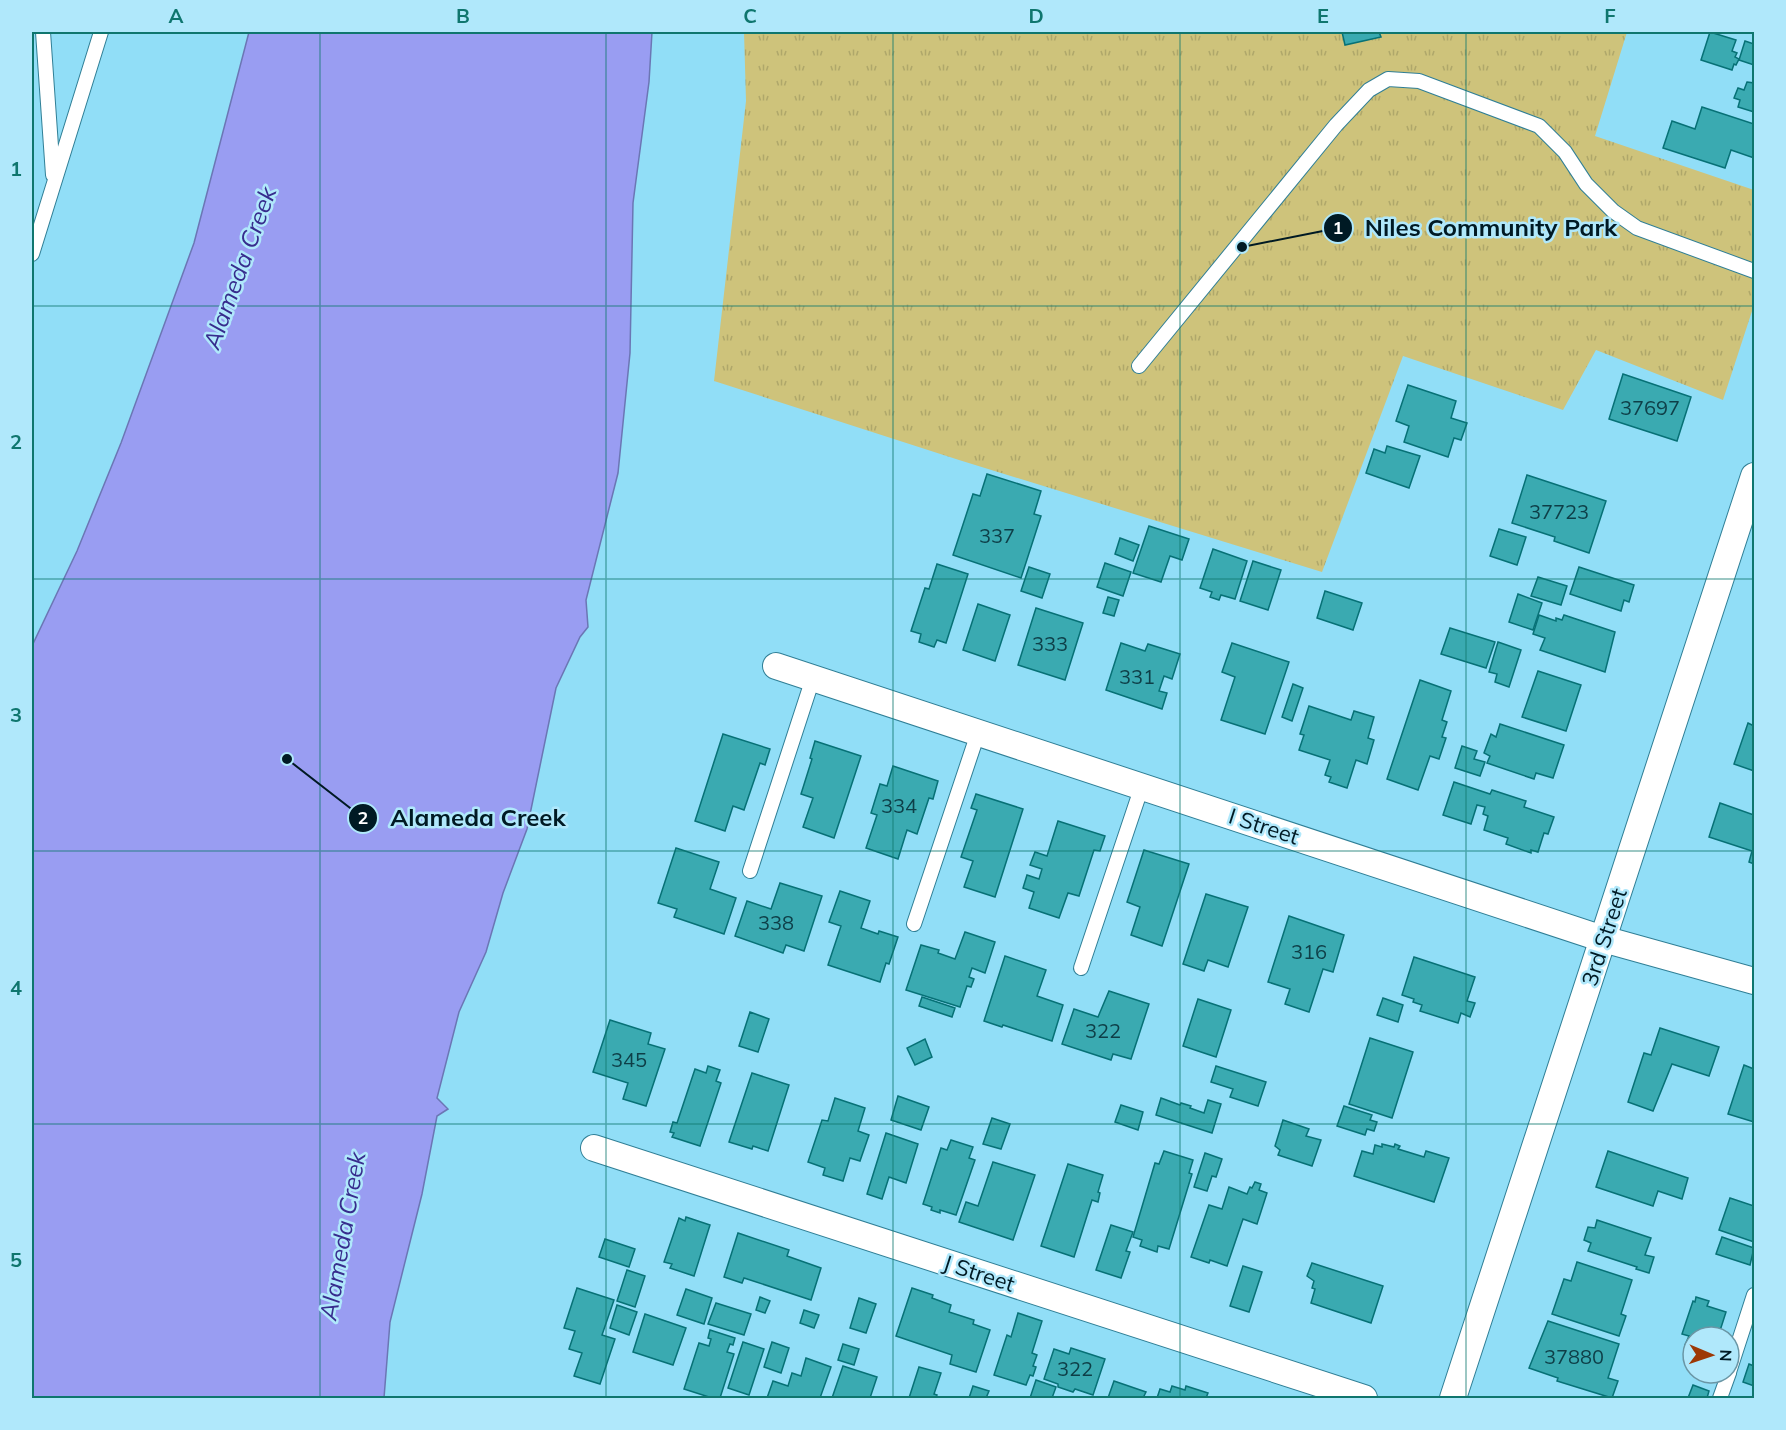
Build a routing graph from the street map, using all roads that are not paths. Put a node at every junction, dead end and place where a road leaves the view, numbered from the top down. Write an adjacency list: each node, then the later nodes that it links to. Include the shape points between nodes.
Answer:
1 (43, 32): 3 (lane)
2 (101, 32): 3 (lane)
3 (54, 183): 4 (lane)
4 (32, 254)
5 (1755, 271): 6 (lane, via 1637,228 1586,184 1565,152 1539,126 1419,81 1388,79 1369,90 1336,125)
6 (1139, 366)
7 (1755, 476): 14 (street, 3rd Street)
8 (776, 666): 9 (street, I Street)
9 (813, 678): 10 (street, I Street); 12 (lane)
10 (978, 733): 11 (street, I Street); 13 (lane)
11 (1142, 786): 14 (street, I Street); 15 (lane)
12 (750, 871)
13 (914, 924)
14 (1603, 939): 16 (street, I Street); 21 (street, 3rd Street)
15 (1080, 968)
16 (1755, 981)
17 (594, 1148): 20 (street, J Street)
18 (1755, 1295): 19 (lane)
19 (1741, 1336)
20 (1364, 1398)
21 (1453, 1398)

